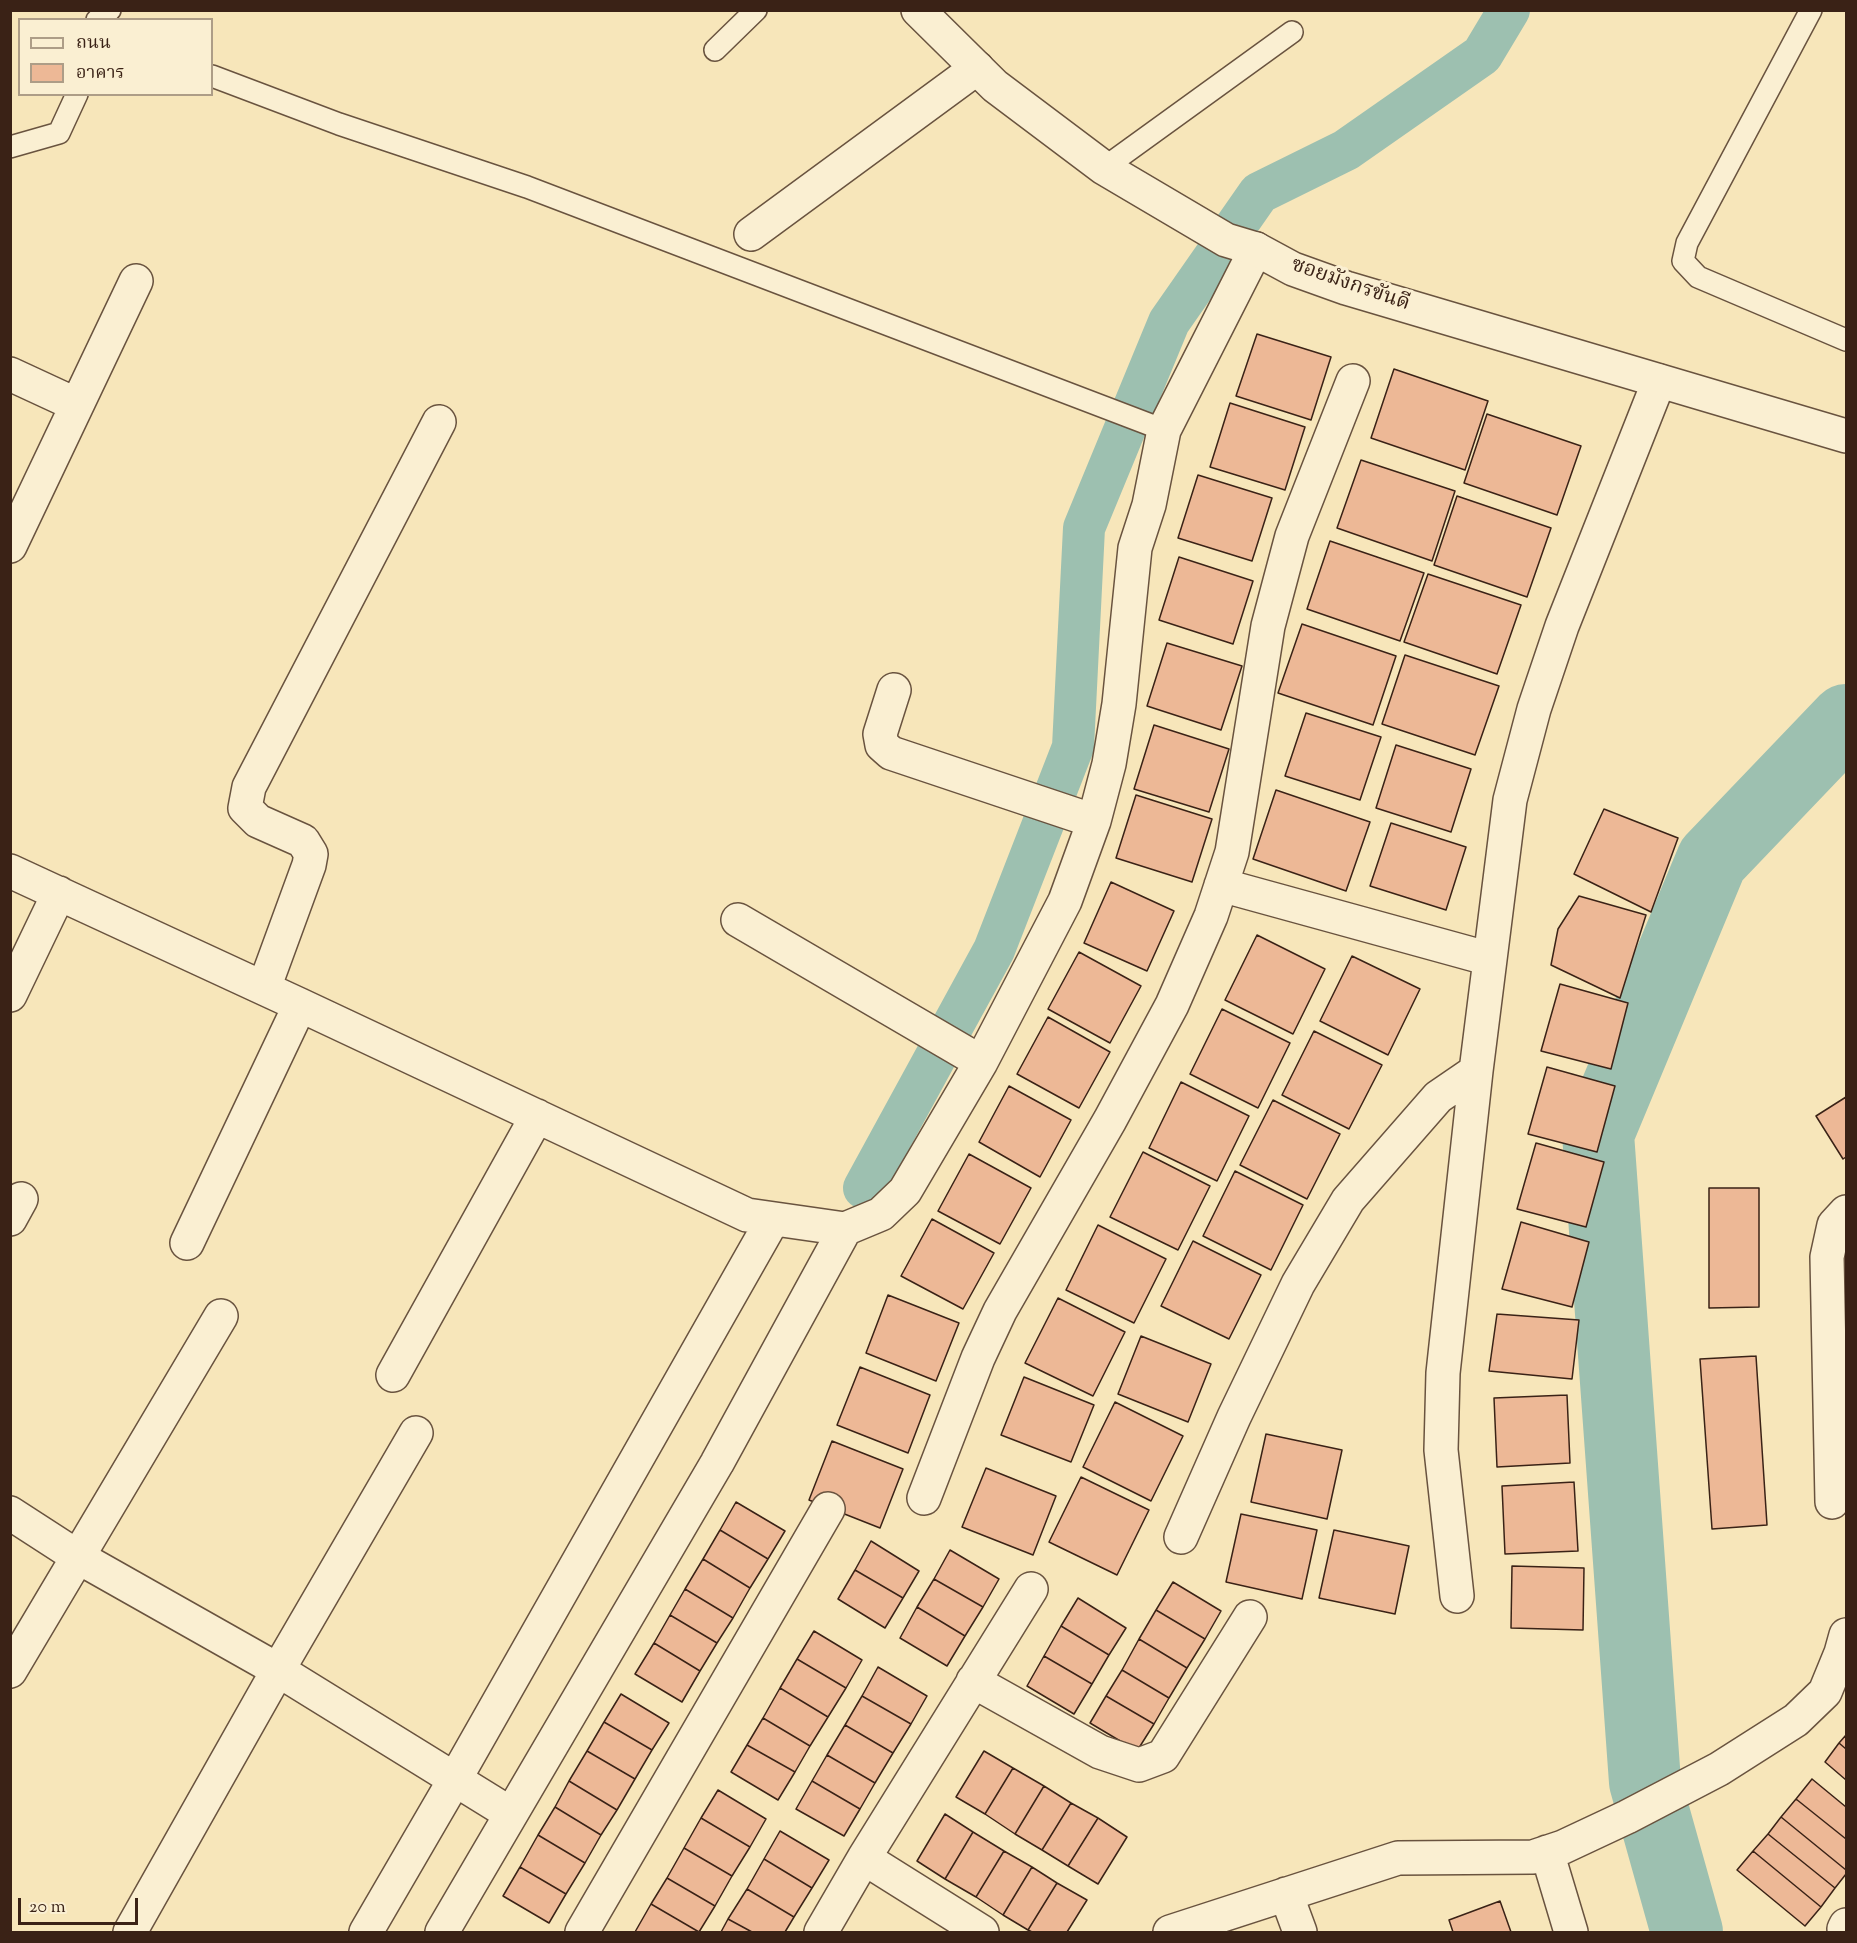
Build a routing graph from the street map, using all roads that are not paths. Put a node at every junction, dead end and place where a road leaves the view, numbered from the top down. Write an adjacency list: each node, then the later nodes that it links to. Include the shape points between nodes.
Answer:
1 (756, 10): 5 (lane)
2 (918, 10): 6 (street, ซอยมังกรขันดี)
3 (1811, 10): 14 (lane, via 1687,243 1683,261 1698,277)
4 (1292, 32): 10 (lane)
5 (715, 50)
6 (977, 68): 10 (street, ซอยมังกรขันดี, via 994,86); 11 (street)
7 (213, 76): 21 (lane, via 339,124 528,187)
8 (76, 96): 9 (lane, via 59,133)
9 (10, 147)
10 (1104, 168): 12 (street, ซอยมังกรขันดี, via 1226,240)
11 (751, 234)
12 (1256, 249): 17 (street, ซอยมังกรขันดี, via 1293,269 1346,288); 21 (street)
13 (136, 281): 18 (street)
14 (1846, 340)
15 (10, 374): 18 (street)
16 (1353, 381): 26 (street, via 1292,536 1268,626 1232,852)
17 (1659, 381): 20 (street, ซอยมังกรขันดี); 29 (street, via 1562,626 1534,709 1510,800)
18 (77, 405): 22 (street)
19 (439, 422): 30 (street, via 249,787 245,808 258,821 303,841 311,854)
20 (1844, 428)
21 (1164, 430): 24 (street, via 1149,505 1135,548 1119,704)
22 (10, 546)
23 (894, 690): 24 (street, via 880,734 882,745 891,753)
24 (1094, 820): 33 (street, via 1065,901)
25 (10, 871): 27 (street)
26 (1221, 885): 29 (street); 43 (street, via 1172,1005 987,1339)
27 (59, 893): 30 (street); 31 (street)
28 (738, 920): 33 (street)
29 (1490, 959): 34 (street)
30 (264, 988): 32 (street)
31 (10, 995)
32 (300, 1005): 35 (street); 39 (street)
33 (981, 1062): 38 (street, via 904,1191 881,1214)
34 (1476, 1071): 47 (street, via 1438,1097 1348,1200 1298,1284); 50 (street, via 1443,1373 1441,1450)
35 (537, 1116): 37 (street, via 747,1215); 41 (street)
36 (1846, 1212): 44 (street, via 1834,1225 1827,1257)
37 (773, 1219): 38 (street); 56 (street)
38 (845, 1229): 57 (street, via 717,1463)
39 (187, 1243)
40 (221, 1316): 48 (street)
41 (393, 1375)
42 (416, 1432): 53 (street)
43 (924, 1498)
44 (1832, 1502)
45 (828, 1509): 64 (street)
46 (10, 1513): 48 (street)
47 (1181, 1537)
48 (78, 1557): 53 (street); 54 (street)
49 (1030, 1589): 55 (street)
50 (1457, 1596)
51 (1250, 1617): 55 (street, via 1163,1756 1139,1765 1100,1752)
52 (1846, 1635): 58 (street, via 1825,1692 1796,1720 1719,1768 1627,1817)
53 (278, 1670): 56 (street); 61 (street)
54 (10, 1671)
55 (974, 1681): 59 (street)
56 (455, 1779): 57 (street); 62 (street)
57 (511, 1814): 63 (street)
58 (1547, 1852): 60 (street, via 1533,1857 1398,1858); 69 (street)
59 (864, 1858): 65 (street); 66 (street)
60 (1286, 1894): 67 (street); 68 (street)
61 (130, 1932)
62 (366, 1932)
63 (442, 1932)
64 (582, 1932)
65 (821, 1932)
66 (982, 1932)
67 (1170, 1932)
68 (1300, 1932)
69 (1571, 1932)

